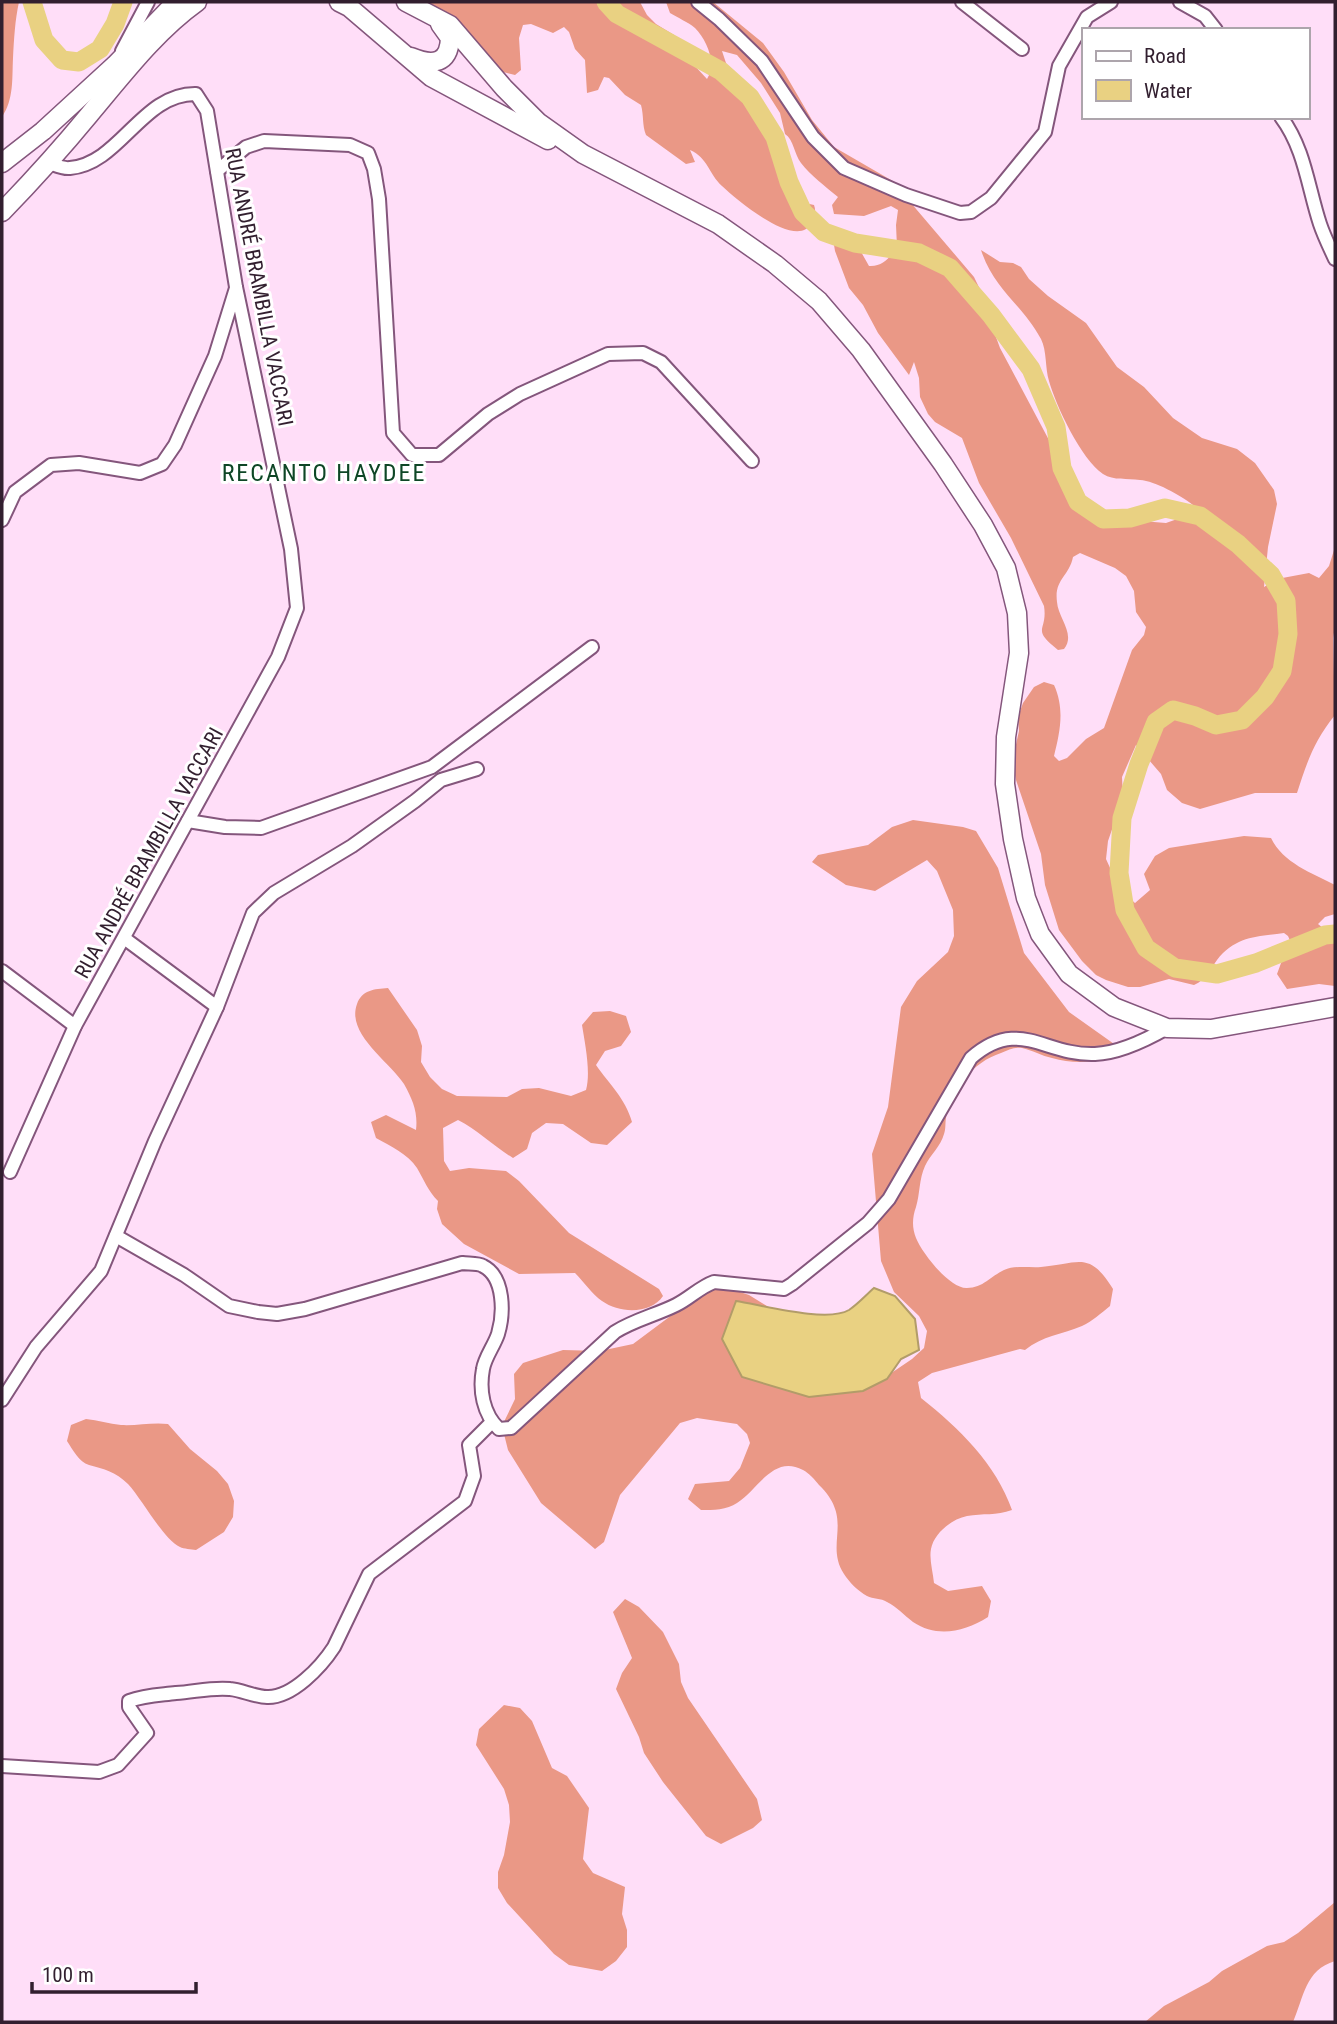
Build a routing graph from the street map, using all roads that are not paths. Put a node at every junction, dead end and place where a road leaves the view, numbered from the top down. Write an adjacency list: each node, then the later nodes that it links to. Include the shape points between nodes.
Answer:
1 (148, 2): 14 (street)
2 (176, 2): 14 (main road)
3 (197, 2): 18 (main road, via 178,15)
4 (340, 2): 13 (main road)
5 (406, 2): 10 (main road)
6 (698, 2): 8 (street, via 762,61 813,137 845,168 960,213 971,212 990,198 1045,132 1059,66 1087,17)
7 (962, 2): 12 (street)
8 (1111, 2)
9 (1180, 2): 11 (street, via 1205,16)
10 (423, 9): 13 (main road, via 450,38 447,53 431,64); 16 (main road, via 450,25 538,122)
11 (1214, 28)
12 (1022, 49)
13 (399, 52): 16 (main road, via 431,77 552,143)
14 (115, 65): 17 (main road)
15 (1282, 119): 21 (street, via 1304,162)
16 (583, 154): 33 (main road, via 718,224 819,301 861,350 943,464 1006,568 1017,613 1019,653 1006,737 1005,784 1026,898 1040,934 1069,974 1114,1007)
17 (2, 163)
18 (49, 163): 19 (street, RUA ANDRÉ BRAMBILLA VACCARI, via 68,169 93,162 157,106 181,94 196,94 207,111); 20 (main road)
19 (217, 171): 22 (street, RUA ANDRÉ BRAMBILLA VACCARI); 23 (street, via 246,147 264,141 351,145 368,153 379,199 393,433 412,456 439,454 520,394 608,354 643,353 661,362)
20 (2, 212)
21 (1335, 260)
22 (236, 287): 24 (street, via 215,356 162,464 139,473 79,463 51,465 15,492); 27 (street, RUA ANDRÉ BRAMBILLA VACCARI, via 291,548 297,608 278,657)
23 (752, 461)
24 (2, 520)
25 (592, 647): 27 (street, via 432,767 261,828)
26 (477, 769): 30 (street, via 441,780 352,846 259,906 248,921)
27 (188, 821): 28 (street, RUA ANDRÉ BRAMBILLA VACCARI)
28 (124, 938): 30 (street); 32 (street, RUA ANDRÉ BRAMBILLA VACCARI)
29 (2, 971): 32 (street)
30 (217, 1007): 35 (street)
31 (1335, 1007): 33 (main road, via 1211,1029)
32 (75, 1026): 34 (street, RUA ANDRÉ BRAMBILLA VACCARI)
33 (1167, 1028): 37 (street, via 1143,1042 1098,1054 1078,1054 1018,1039 988,1044 971,1058 889,1199 868,1223 792,1284 784,1289 704,1285 679,1304 615,1332 511,1428 499,1429)
34 (10, 1172)
35 (116, 1236): 36 (street, via 101,1271 36,1347); 37 (street, via 229,1306 277,1314 462,1263 482,1265 497,1278 501,1305 498,1333 483,1368 482,1399)
36 (2, 1400)
37 (492, 1422): 38 (street, via 469,1446 474,1476 465,1501 369,1574 334,1647 295,1687 267,1698 218,1689 129,1701 147,1733 118,1765 99,1772)
38 (2, 1766)

